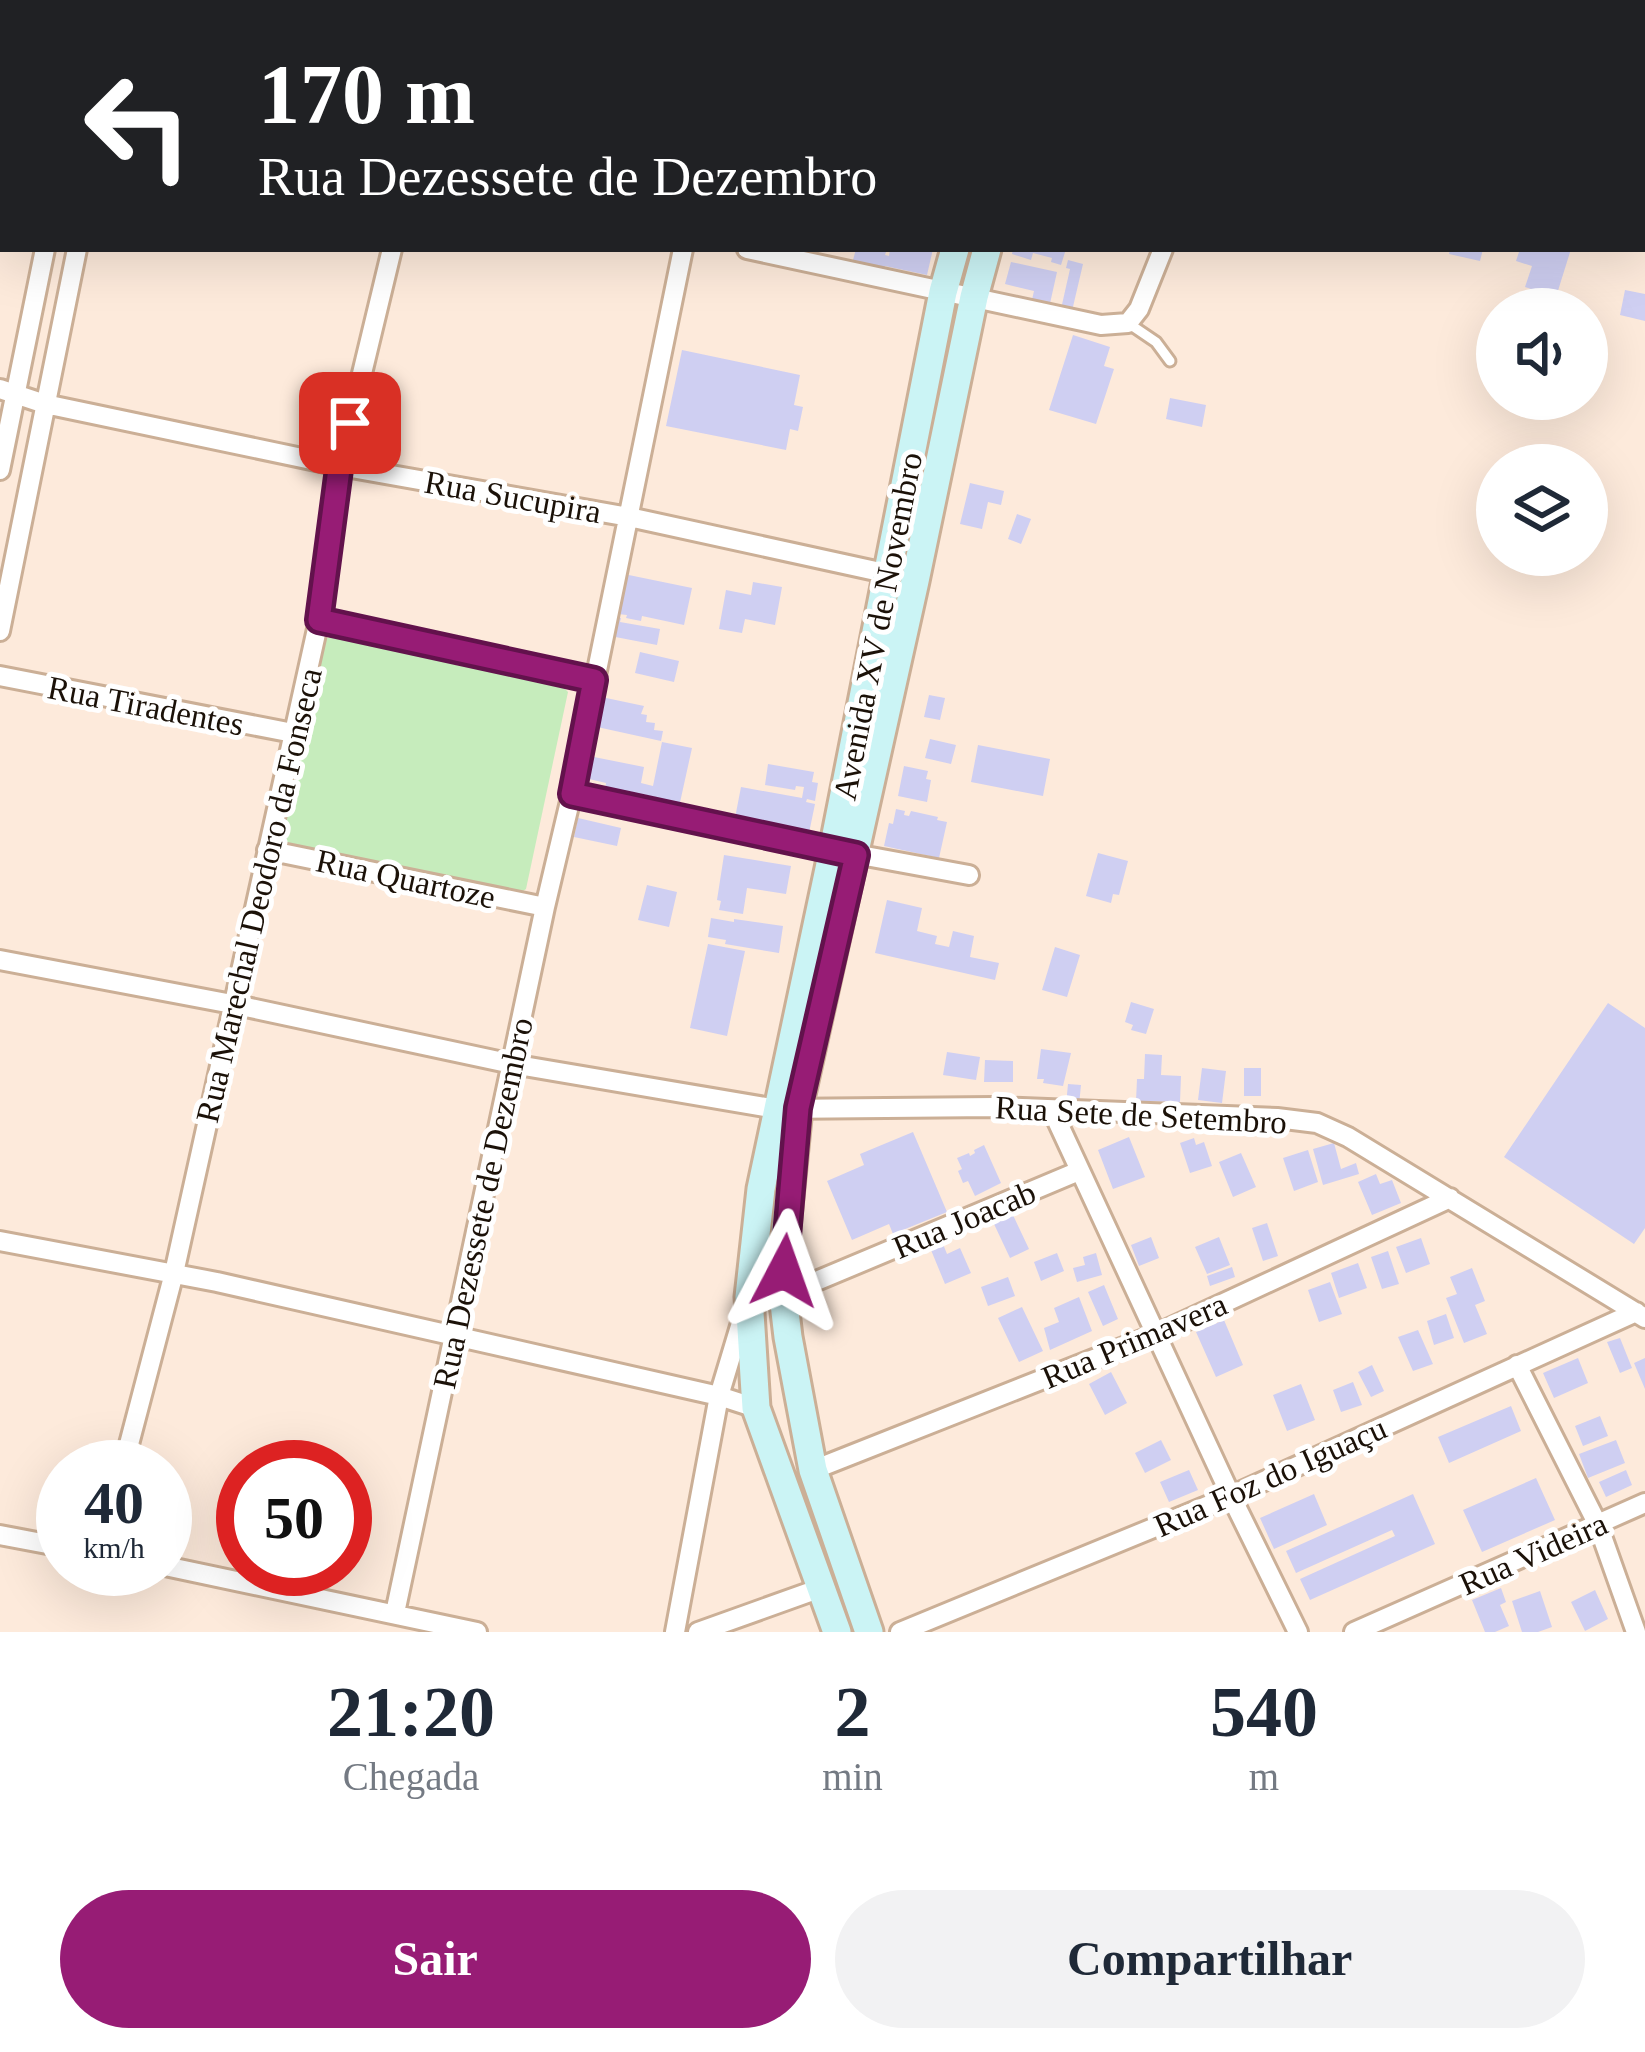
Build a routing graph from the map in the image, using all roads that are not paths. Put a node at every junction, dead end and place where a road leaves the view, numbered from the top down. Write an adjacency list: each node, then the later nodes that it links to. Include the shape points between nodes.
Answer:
1 (44, 252): 13 (street)
2 (76, 252): 14 (street)
3 (391, 252): 15 (street, Rua Marechal Deodoro da Fonseca)
4 (682, 252): 17 (street, Rua Dezessete de Dezembro)
5 (761, 252): 9 (street)
6 (954, 252): 9 (main road, Avenida XV de Novembro)
7 (986, 252): 10 (main road, Avenida XV de Novembro)
8 (1162, 252): 11 (street)
9 (943, 292): 10 (street); 18 (main road, Avenida XV de Novembro)
10 (974, 297): 11 (street, via 1101,326); 19 (main road, Avenida XV de Novembro)
11 (1128, 323): 12 (lane)
12 (1170, 361)
13 (8, 391): 14 (street, Rua Sucupira); 16 (street)
14 (45, 404): 15 (street, Rua Sucupira); 21 (street)
15 (340, 466): 17 (street, Rua Sucupira); 20 (street, Rua Marechal Deodoro da Fonseca)
16 (0, 470)
17 (629, 517): 18 (street, Rua Sucupira); 23 (street, Rua Dezessete de Dezembro)
18 (886, 573): 19 (street, Rua Sucupira); 27 (main road, Avenida XV de Novembro)
19 (915, 581): 27 (main road, Avenida XV de Novembro)
20 (319, 620): 23 (street); 24 (street, Rua Marechal Deodoro da Fonseca)
21 (0, 631)
22 (0, 676): 24 (street, Rua Tiradentes)
23 (594, 680): 25 (street, Rua Dezessete de Dezembro)
24 (292, 733): 26 (street, Rua Marechal Deodoro da Fonseca)
25 (572, 794): 27 (street); 29 (street, Rua Dezessete de Dezembro)
26 (267, 850): 29 (street, Rua Quartoze); 31 (street, Rua Marechal Deodoro da Fonseca)
27 (844, 853): 28 (street); 33 (main road, Avenida XV de Novembro)
28 (969, 875)
29 (545, 907): 32 (street, Rua Dezessete de Dezembro)
30 (0, 960): 31 (street, Rua Sete de Setembro)
31 (232, 1004): 32 (street, Rua Sete de Setembro); 38 (street, Rua Marechal Deodoro da Fonseca)
32 (512, 1064): 33 (street, Rua Sete de Setembro); 43 (street, Rua Dezessete de Dezembro)
33 (788, 1108): 34 (street, Rua Sete de Setembro); 39 (main road, Avenida XV de Novembro); 40 (main road, Avenida XV de Novembro, via 761,1190)
34 (1052, 1109): 35 (street); 36 (street, Rua Sete de Setembro, via 1317,1124)
35 (1079, 1171): 39 (street, Rua Joacab); 42 (street)
36 (1450, 1198): 41 (street, Rua Sete de Setembro); 42 (street, Rua Primavera)
37 (0, 1241): 38 (street)
38 (174, 1273): 43 (street); 47 (street, Rua Marechal Deodoro da Fonseca)
39 (783, 1295): 48 (main road, Avenida XV de Novembro)
40 (748, 1297): 45 (street); 46 (main road, Avenida XV de Novembro)
41 (1640, 1315): 44 (street, Rua Foz do Iguaçu)
42 (1157, 1334): 48 (street, Rua Primavera); 49 (street)
43 (454, 1337): 45 (street); 56 (street, Rua Dezessete de Dezembro)
44 (1517, 1365): 49 (street, Rua Foz do Iguaçu); 51 (street)
45 (719, 1396): 46 (street); 58 (street)
46 (756, 1408): 55 (main road, Avenida XV de Novembro)
47 (130, 1440)
48 (813, 1470): 61 (main road, Avenida XV de Novembro)
49 (1231, 1496): 62 (street, Rua Foz do Iguaçu); 63 (street)
50 (1645, 1503): 51 (street, Rua Videira)
51 (1598, 1525): 64 (street, Rua Videira); 65 (street)
52 (0, 1534): 53 (street)
53 (36, 1541)
54 (192, 1572): 56 (street)
55 (820, 1588): 59 (street); 60 (main road, Avenida XV de Novembro)
56 (395, 1613): 57 (street)
57 (477, 1632)
58 (675, 1632)
59 (698, 1632)
60 (837, 1632)
61 (869, 1632)
62 (900, 1632)
63 (1298, 1632)
64 (1354, 1632)
65 (1636, 1632)

